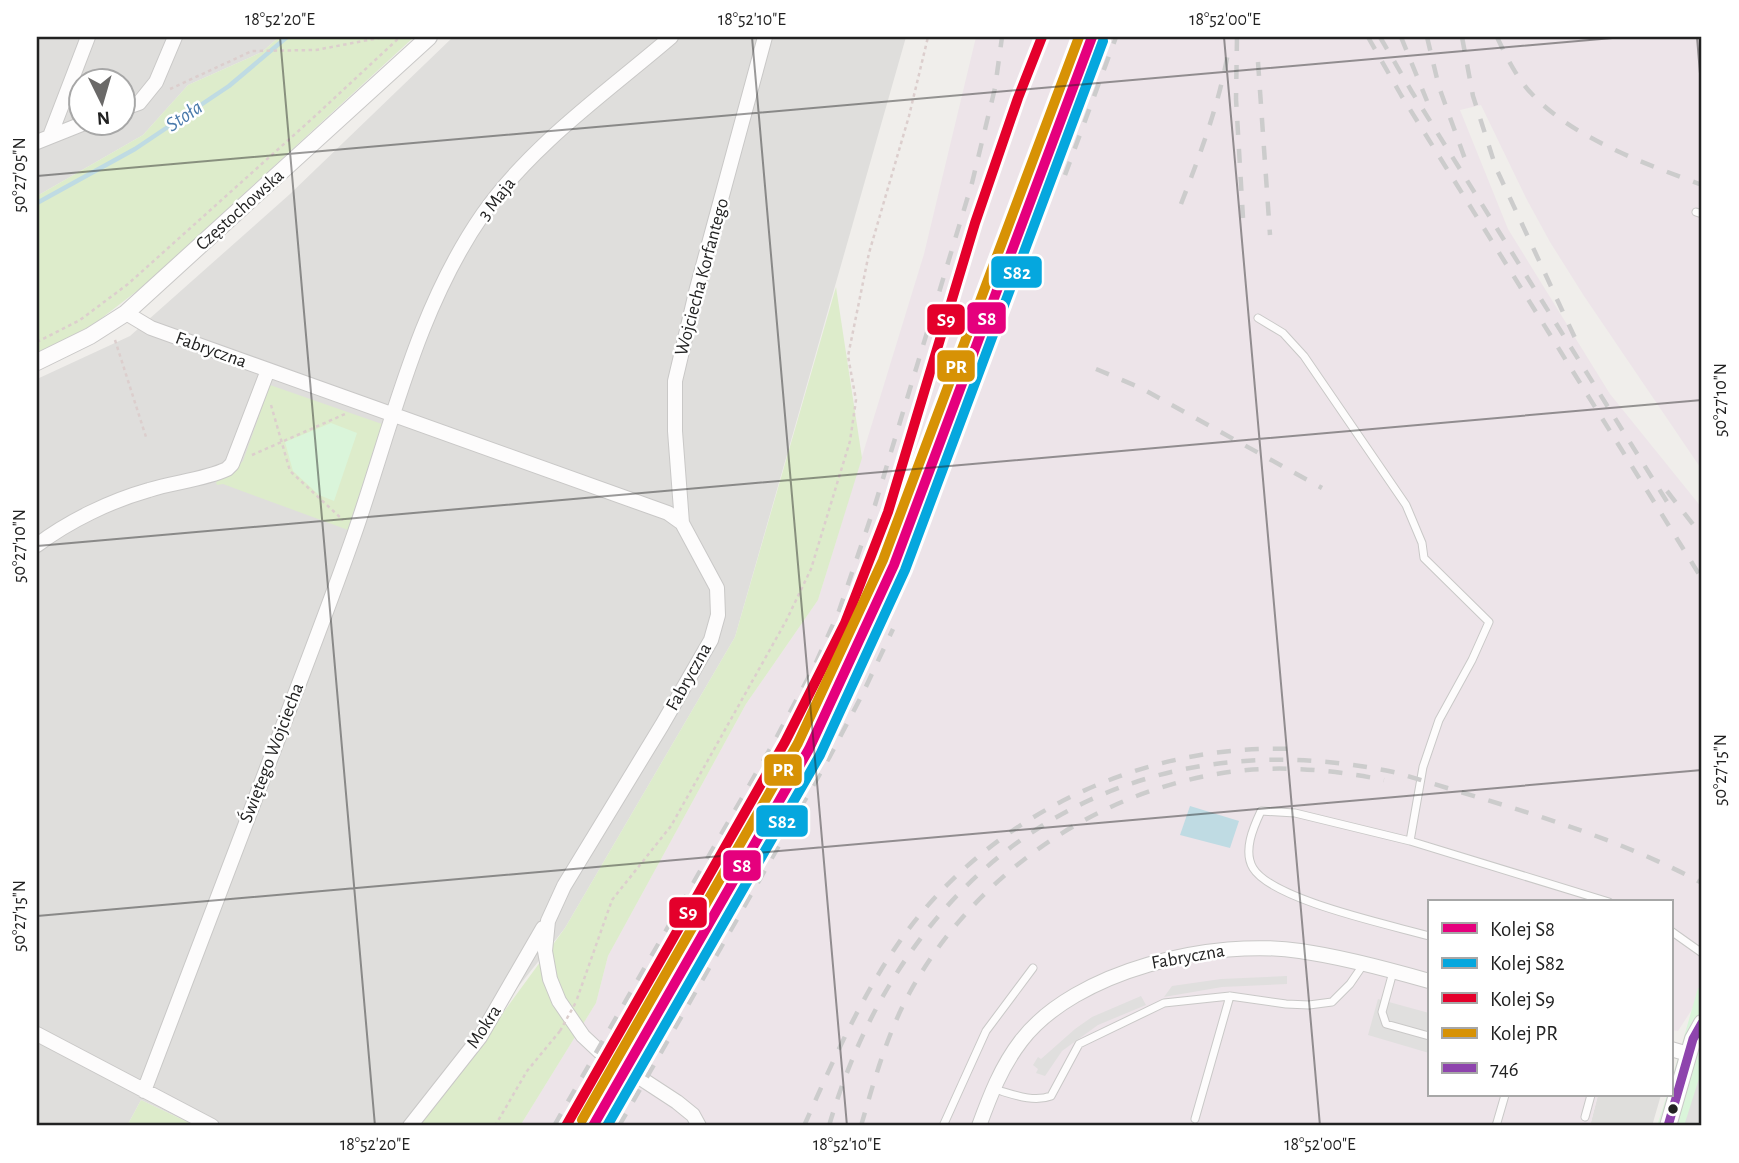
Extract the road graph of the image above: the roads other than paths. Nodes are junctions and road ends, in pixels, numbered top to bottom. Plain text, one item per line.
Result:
1 (88, 37) edge
2 (174, 37) edge
3 (429, 37) edge
4 (671, 37) edge
5 (765, 37) edge
6 (136, 104) edge
7 (66, 130) edge
8 (43, 139) edge
9 (126, 313) junction
10 (1258, 318) dead end
11 (37, 362) edge
12 (268, 370) junction
13 (394, 413) junction
14 (682, 523) junction
15 (37, 545) edge
16 (1410, 841) junction
17 (1602, 900) edge
18 (548, 921) junction
19 (1672, 932) edge
20 (1428, 936) edge
21 (1702, 953) edge
22 (1363, 965) junction
23 (1033, 968) dead end
24 (1393, 972) junction
25 (1428, 981) edge
26 (1230, 996) junction
27 (1702, 1023) edge
28 (37, 1034) edge
29 (1428, 1036) edge
30 (1672, 1049) edge
31 (1688, 1054) junction
32 (994, 1089) junction
33 (144, 1090) junction
34 (1505, 1096) edge
35 (1591, 1096) edge
36 (1586, 1117) dead end
37 (1195, 1119) dead end
38 (212, 1126) edge
39 (410, 1126) edge
40 (699, 1126) edge
41 (943, 1126) edge
42 (979, 1126) edge
43 (1496, 1126) edge
44 (1668, 1126) edge

1 - 8 street
2 - 6 street
3 - 9 street, Częstochowska
4 - 13 street, 3 Maja
5 - 14 street, Wojciecha Korfantego
7 - 8 street
9 - 11 street, Częstochowska
9 - 12 street, Fabryczna
10 - 16 lane
12 - 13 street, Fabryczna
12 - 15 street
13 - 14 street, Fabryczna
13 - 33 street, Świętego Wojciecha
14 - 18 street, Fabryczna
16 - 17 lane
16 - 20 lane
18 - 39 street, Mokra
18 - 40 street, Fabryczna
19 - 21 lane
22 - 24 street, Fabryczna
22 - 26 lane
22 - 32 street, Fabryczna
23 - 41 lane
24 - 25 street, Fabryczna
24 - 29 lane
26 - 32 lane
26 - 37 lane
27 - 31 street
28 - 33 street
30 - 31 street
31 - 44 street
32 - 42 street, Fabryczna
33 - 38 street
34 - 43 lane
35 - 36 lane

